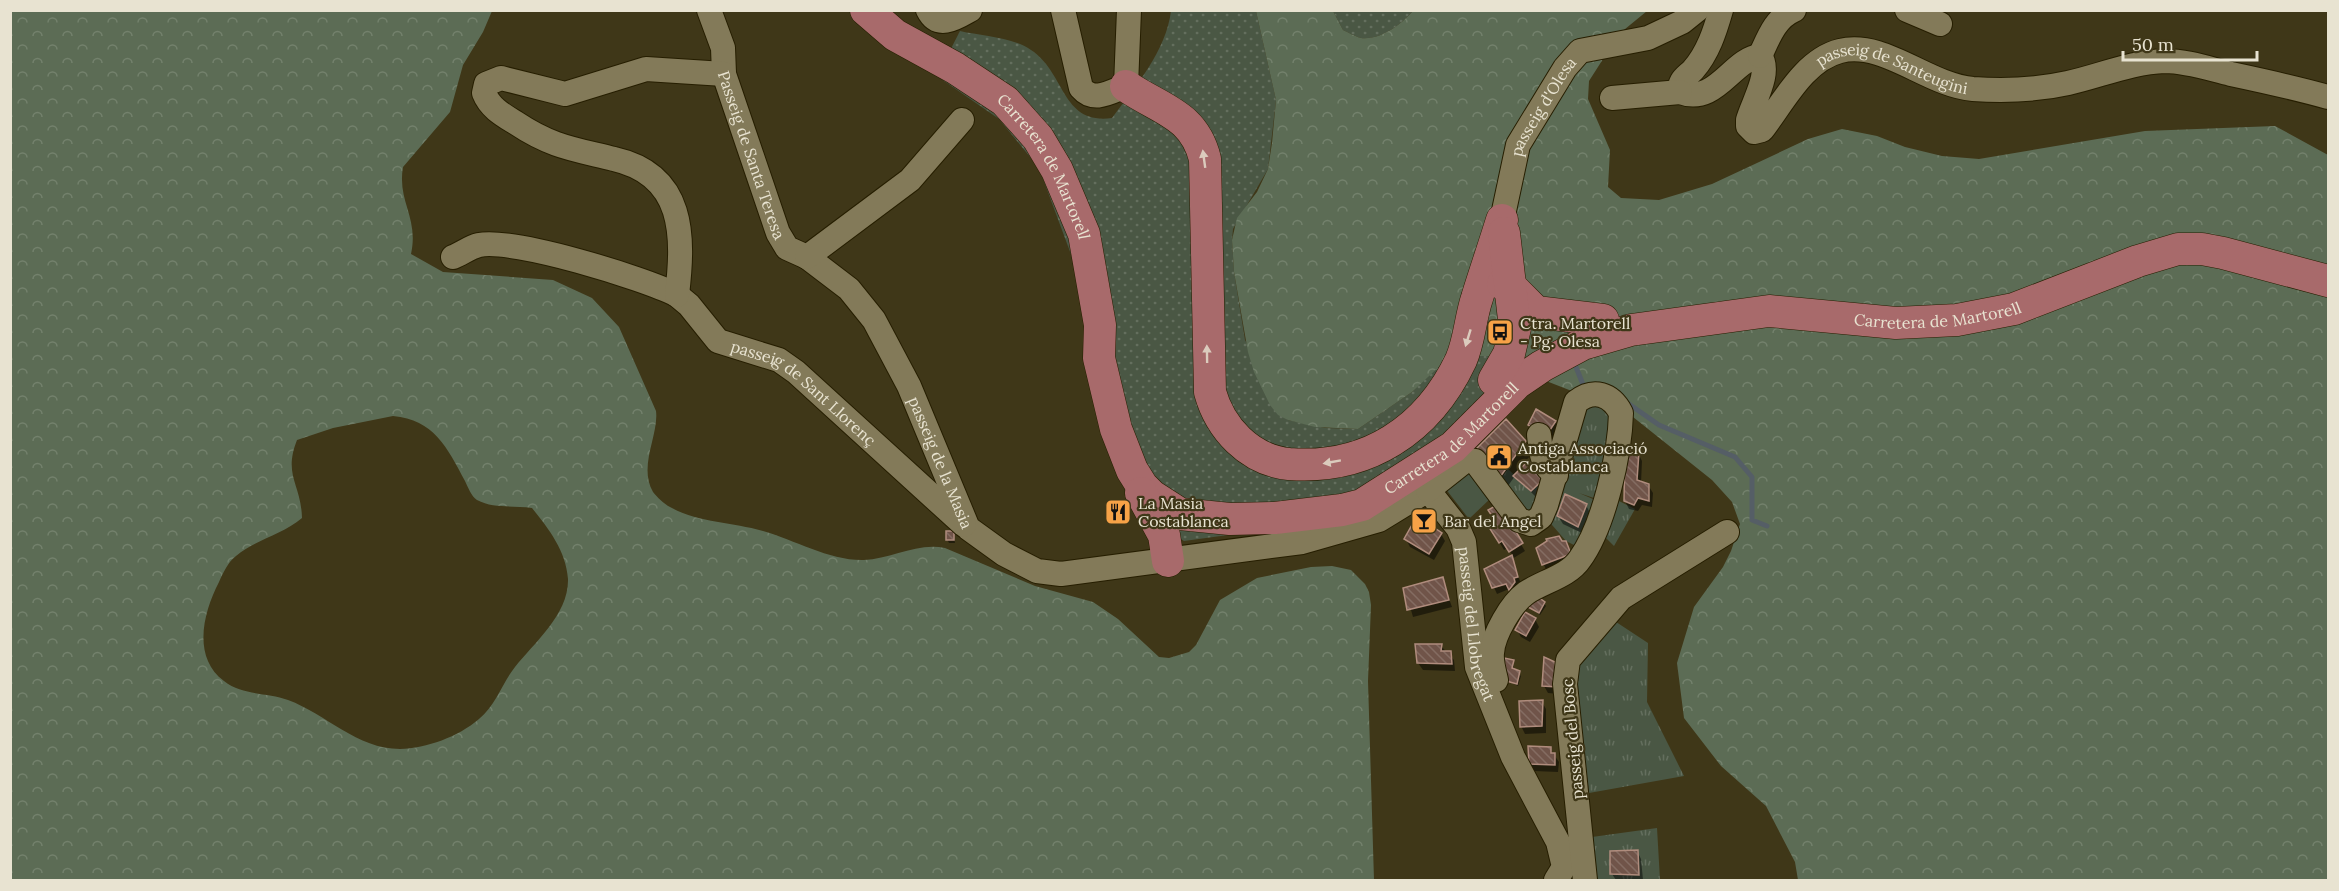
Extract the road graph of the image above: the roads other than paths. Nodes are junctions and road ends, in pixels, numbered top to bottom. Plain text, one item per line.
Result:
1 (709, 10) edge
2 (866, 10) edge
3 (928, 10) edge
4 (970, 10) edge
5 (1063, 10) edge
6 (1129, 10) edge
7 (1697, 10) edge
8 (1721, 10) edge
9 (1794, 10) edge
10 (1907, 10) edge
11 (1940, 24) dead end
12 (1760, 56) junction
13 (724, 74) junction
14 (1126, 86) junction
15 (1680, 92) junction
16 (2328, 97) edge
17 (1612, 98) dead end
18 (962, 120) dead end
19 (1502, 220) joint
20 (453, 257) dead end
21 (807, 257) junction
22 (2328, 280) edge
23 (1497, 284) junction
24 (676, 295) junction
25 (1769, 311) junction
26 (1526, 320) junction
27 (1603, 320) junction
28 (1583, 344) junction
29 (1541, 345) junction
30 (1505, 381) junction
31 (1539, 435) dead end
32 (1144, 472) junction
33 (1556, 475) junction
34 (1428, 476) junction
35 (1389, 489) junction
36 (1243, 501) junction
37 (968, 528) junction
38 (1727, 532) dead end
39 (1175, 542) junction
40 (1505, 738) junction
41 (1572, 875) edge

1 - 13 street, Passeig de Santa Teresa
2 - 32 main road, Carretera de Martorell
3 - 4 street
5 - 14 street
6 - 14 street
7 - 19 street, passeig d'Olesa
8 - 15 street
9 - 12 street
10 - 11 street
12 - 15 street
12 - 16 street, passeig de Santeugini
13 - 21 street, Passeig de Santa Teresa
13 - 24 street
23 -> 14 main road
15 - 17 street
18 - 21 street
19 - 23 main road
20 - 24 street, passeig de Sant Llorenç
21 - 37 street, passeig de la Masia
22 - 25 main road, Carretera de Martorell
23 - 26 main road
24 - 37 street, passeig de Sant Llorenç
25 - 27 main road
25 - 28 main road, Carretera de Martorell
26 - 27 main road
26 - 29 main road
26 - 30 main road
27 - 29 main road
28 - 29 main road
28 - 30 main road, Carretera de Martorell
29 - 30 main road
30 - 34 main road, Carretera de Martorell
31 - 33 street
32 - 36 main road
32 - 39 main road, Carretera de Martorell
33 - 34 street
33 - 40 street
34 - 35 main road, Carretera de Martorell
34 - 39 street
34 - 40 street, passeig del Llobregat
35 - 36 main road
35 - 39 main road, Carretera de Martorell
36 - 39 main road
37 - 39 street, passeig de la Masia
38 - 41 street, passeig del Bosc
40 - 41 street, passeig del Llobregat

